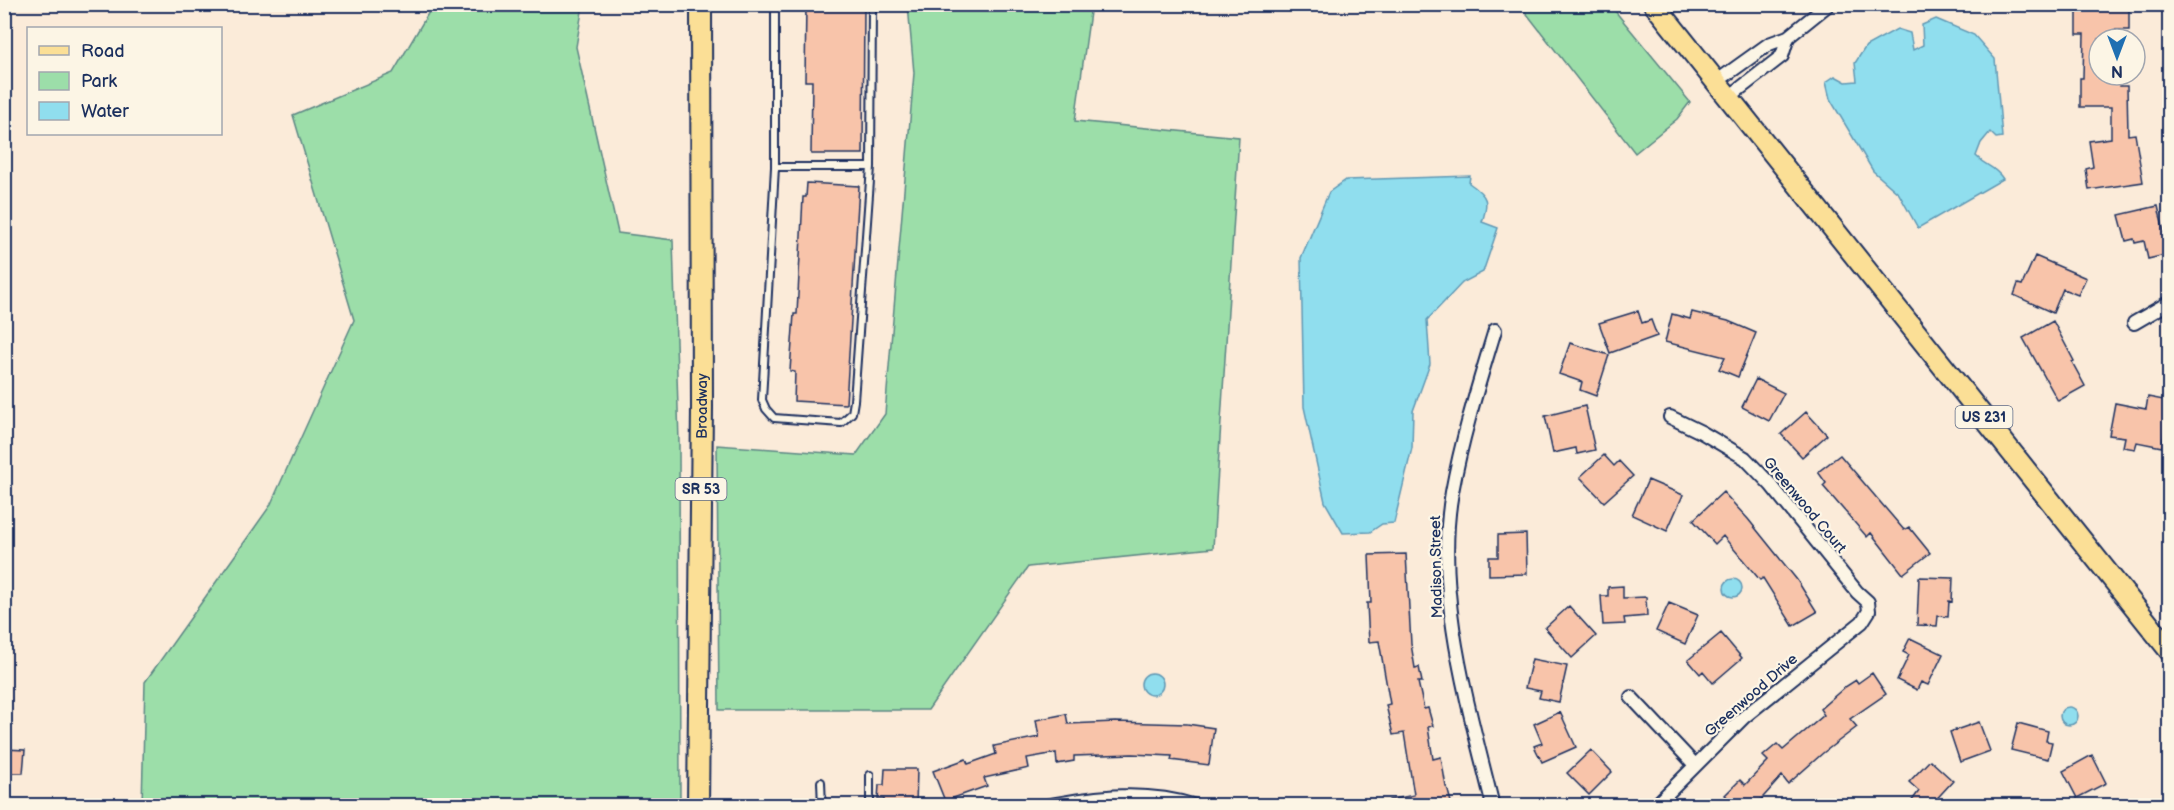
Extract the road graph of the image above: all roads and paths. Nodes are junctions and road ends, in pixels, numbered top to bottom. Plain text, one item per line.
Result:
1 (701, 4) edge
2 (776, 4) edge
3 (872, 4) edge
4 (1654, 4) edge
5 (1829, 4) edge
6 (1788, 37) junction
7 (1716, 82) junction
8 (1729, 98) junction
9 (775, 167) junction
10 (871, 167) junction
11 (2169, 302) edge
12 (2134, 323) dead end
13 (1495, 330) dead end
14 (1670, 417) dead end
15 (1869, 611) joint
16 (2169, 651) edge
17 (1631, 697) dead end
18 (1695, 765) junction
19 (870, 775) dead end
20 (822, 782) dead end
21 (698, 806) edge
22 (822, 806) edge
23 (870, 806) edge
24 (1046, 806) edge
25 (1196, 806) edge
26 (1493, 806) edge
27 (1655, 806) edge

1 - 21 main road, Broadway / SR 53
2 - 9 lane
3 - 10 lane
4 - 7 main road, US 231
5 - 6 street
6 - 7 street
6 - 8 street
7 - 8 main road, US 231
8 - 16 main road, US 231
9 - 10 lane
9 - 10 lane
11 - 12 street
13 - 26 street, Madison Street
14 - 15 street, Greenwood Court
15 - 18 street, Greenwood Drive
17 - 18 street
18 - 27 street, Greenwood Drive
19 - 23 lane
20 - 22 lane
24 - 25 street

